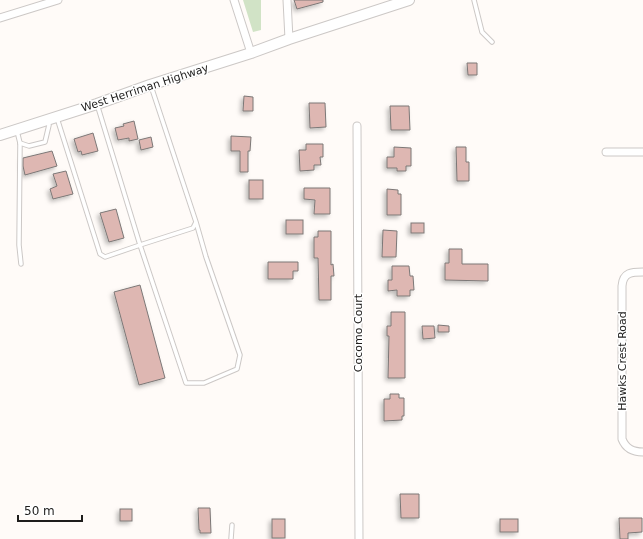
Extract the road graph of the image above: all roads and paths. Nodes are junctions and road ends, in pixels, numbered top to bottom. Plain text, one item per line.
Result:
1 (58, 0) edge
2 (234, 0) edge
3 (287, 0) edge
4 (409, 0) edge
5 (474, 0) edge
6 (0, 18) edge
7 (289, 39) junction
8 (492, 42) dead end
9 (251, 53) junction
10 (150, 85) junction
11 (97, 104) junction
12 (52, 118) junction
13 (358, 126) dead end
14 (17, 130) junction
15 (0, 136) edge
16 (20, 143) junction
17 (606, 152) dead end
18 (643, 152) edge
19 (196, 222) junction
20 (140, 245) junction
21 (21, 264) dead end
22 (643, 272) edge
23 (643, 452) edge
24 (232, 525) dead end
25 (231, 539) edge
26 (359, 539) edge

1 - 6 street
2 - 9 street
3 - 7 street
4 - 7 main road, West Herriman Highway
5 - 8 lane
7 - 9 main road, West Herriman Highway
9 - 10 main road, West Herriman Highway
10 - 11 main road, West Herriman Highway
10 - 19 lane
11 - 12 main road, West Herriman Highway
11 - 20 lane
12 - 14 main road, West Herriman Highway
12 - 16 lane
12 - 20 lane
13 - 26 street, Cocomo Court
14 - 15 main road, West Herriman Highway
14 - 16 lane
16 - 21 lane
17 - 18 street
19 - 20 lane
19 - 20 lane
22 - 23 street, Hawks Crest Road
24 - 25 lane

